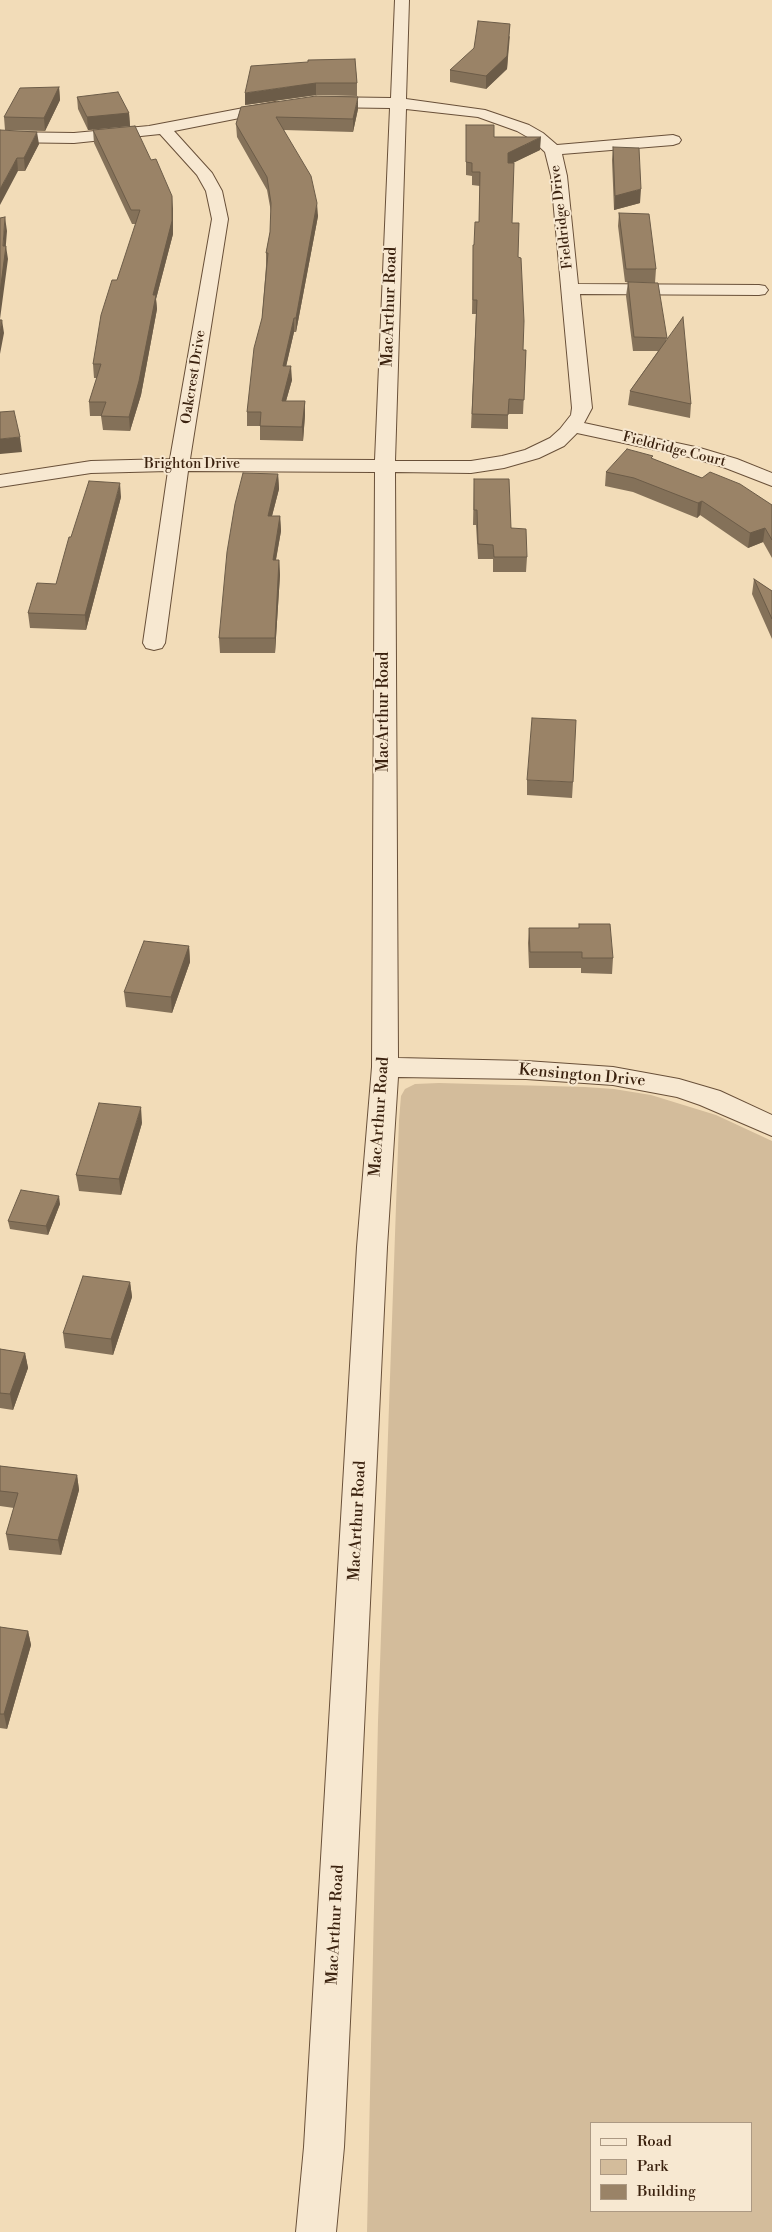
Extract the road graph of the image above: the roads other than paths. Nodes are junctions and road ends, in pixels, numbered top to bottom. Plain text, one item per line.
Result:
1 (402, 0) edge
2 (397, 102) junction
3 (307, 103) edge
4 (288, 106) edge
5 (163, 128) junction
6 (0, 137) edge
7 (673, 140) dead end
8 (554, 150) junction
9 (570, 289) junction
10 (759, 290) dead end
11 (573, 426) junction
12 (179, 465) junction
13 (385, 467) junction
14 (772, 480) edge
15 (0, 481) edge
16 (154, 643) dead end
17 (385, 1067) junction
18 (772, 1126) edge
19 (316, 2232) edge

1 - 2 street, MacArthur Road
2 - 3 street, Fieldridge Drive
2 - 8 street, Fieldridge Drive
2 - 13 street, MacArthur Road
4 - 5 street
5 - 6 street
5 - 12 street, Oakcrest Drive
7 - 8 street
8 - 9 street, Fieldridge Drive
9 - 10 street
9 - 11 street, Fieldridge Drive
11 - 13 street, Fieldridge Drive
11 - 14 street, Fieldridge Court
12 - 13 street, Brighton Drive
12 - 15 street, Brighton Drive
12 - 16 street, Oakcrest Drive
13 - 17 street, MacArthur Road
17 - 18 street, Kensington Drive
17 - 19 street, MacArthur Road

